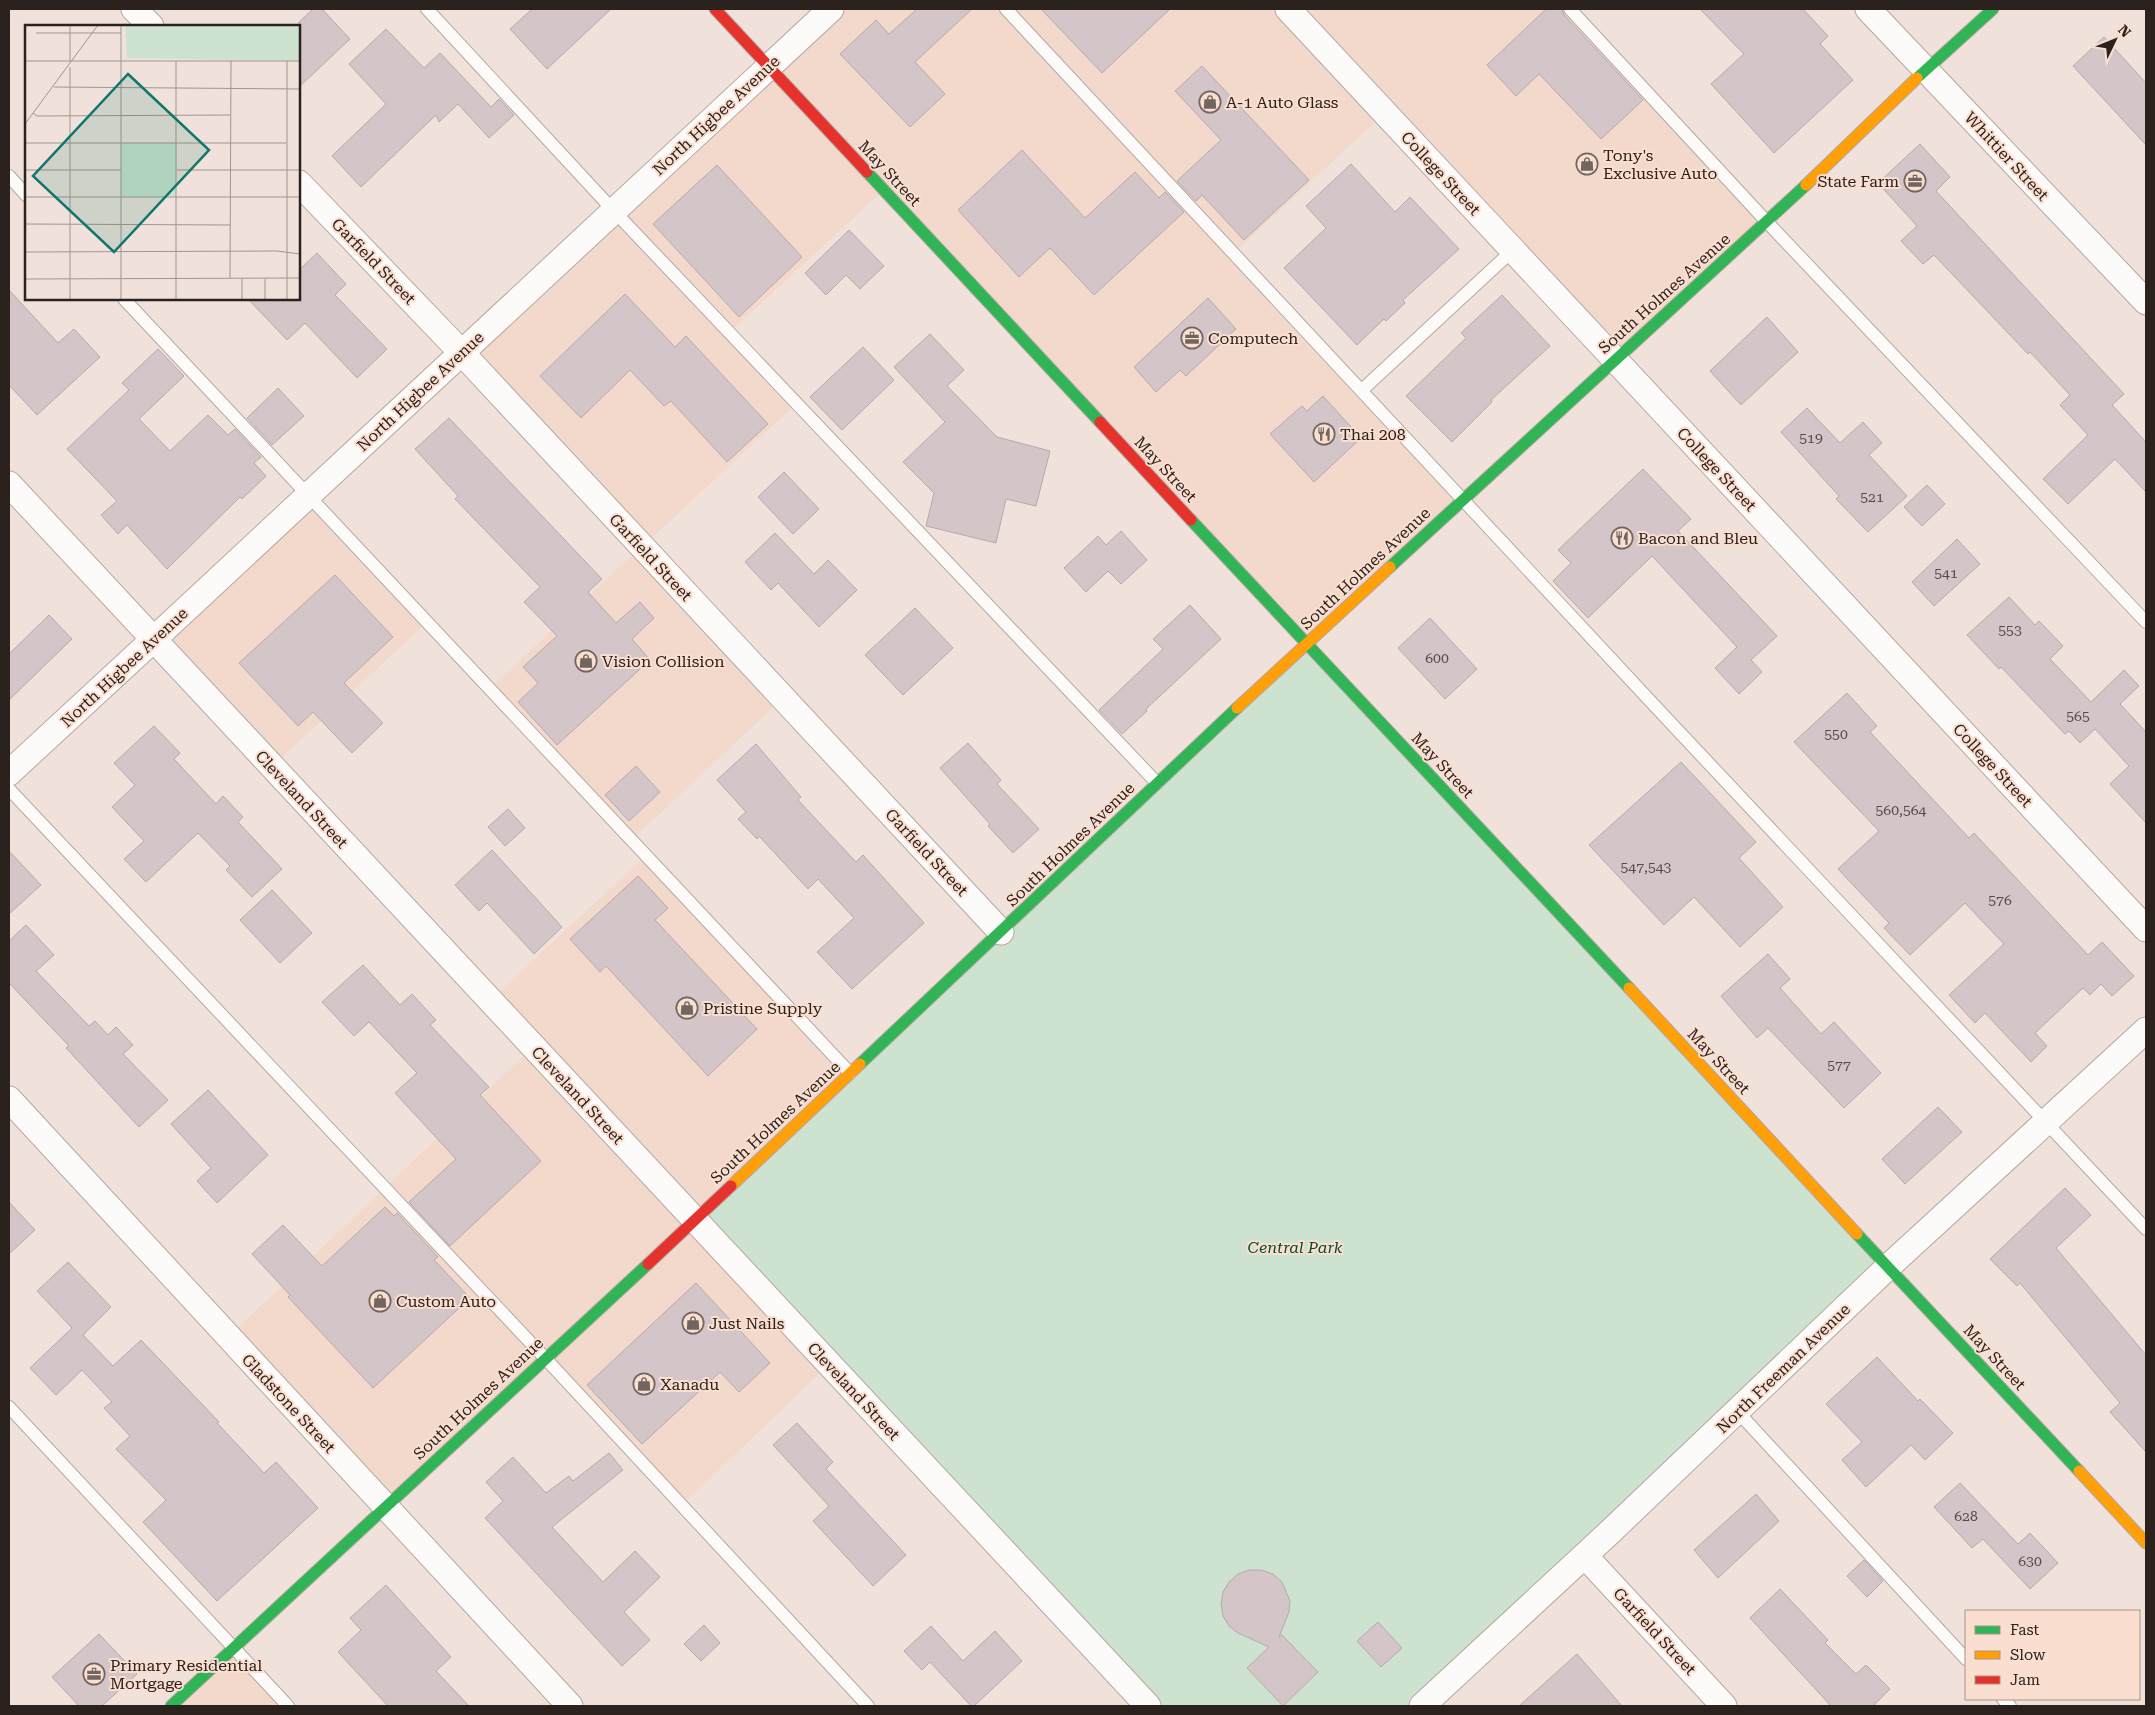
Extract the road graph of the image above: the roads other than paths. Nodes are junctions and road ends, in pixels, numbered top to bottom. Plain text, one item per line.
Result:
1 (134, 9) edge
2 (427, 9) edge
3 (715, 9) edge
4 (831, 9) edge
5 (1006, 9) edge
6 (1288, 9) edge
7 (1570, 9) edge
8 (1868, 9) edge
9 (1993, 9) edge
10 (150, 25) edge
11 (768, 66) junction
12 (1926, 70) junction
13 (9, 176) edge
14 (300, 184) edge
15 (25, 194) edge
16 (613, 210) junction
17 (1767, 222) junction
18 (1512, 250) junction
19 (125, 300) edge
20 (2146, 302) edge
21 (461, 352) junction
22 (1615, 359) junction
23 (1362, 390) junction
24 (9, 484) edge
25 (309, 495) junction
26 (1463, 499) junction
27 (2146, 622) edge
28 (154, 639) junction
29 (1308, 644) junction
30 (9, 772) edge
31 (1158, 783) junction
32 (9, 789) edge
33 (2146, 929) edge
34 (1002, 932) junction
35 (2146, 1030) edge
36 (850, 1073) junction
37 (9, 1099) edge
38 (2047, 1122) junction
39 (695, 1220) junction
40 (2146, 1228) edge
41 (1889, 1266) junction
42 (545, 1358) junction
43 (9, 1407) edge
44 (1737, 1412) junction
45 (385, 1507) junction
46 (2146, 1544) edge
47 (1585, 1556) junction
48 (233, 1648) junction
49 (1965, 1658) edge
50 (1432, 1703) edge
51 (171, 1706) edge
52 (288, 1706) edge
53 (570, 1706) edge
54 (868, 1706) edge
55 (1148, 1706) edge
56 (1724, 1706) edge

1 - 10 street
2 - 16 lane
3 - 11 main road, May Street
4 - 11 street, North Higbee Avenue
5 - 23 lane
6 - 18 street, College Street
7 - 17 lane
8 - 12 street, Whittier Street
9 - 12 main road, South Holmes Avenue
11 - 16 street, North Higbee Avenue
11 - 29 main road, May Street
12 - 17 main road, South Holmes Avenue
12 - 20 street, Whittier Street
13 - 15 lane
14 - 21 street, Garfield Street
16 - 21 street, North Higbee Avenue
16 - 31 lane
17 - 22 main road, South Holmes Avenue
17 - 27 lane
18 - 22 street, College Street
18 - 23 lane
19 - 25 lane
21 - 25 street, North Higbee Avenue
21 - 34 street, Garfield Street
22 - 26 main road, South Holmes Avenue
22 - 33 street, College Street
23 - 26 lane
24 - 28 street, Cleveland Street
25 - 28 street, North Higbee Avenue
25 - 36 lane
26 - 29 main road, South Holmes Avenue
26 - 38 lane
28 - 30 street, North Higbee Avenue
28 - 39 street, Cleveland Street
29 - 31 main road, South Holmes Avenue
29 - 41 main road, May Street
31 - 34 main road, South Holmes Avenue
32 - 42 lane
34 - 36 main road, South Holmes Avenue
35 - 38 street, North Freeman Avenue
36 - 39 main road, South Holmes Avenue
37 - 45 street, Gladstone Street
38 - 40 lane
38 - 41 street, North Freeman Avenue
39 - 42 main road, South Holmes Avenue
39 - 55 street, Cleveland Street
41 - 44 street, North Freeman Avenue
41 - 46 main road, May Street
42 - 45 main road, South Holmes Avenue
42 - 54 lane
43 - 48 lane
44 - 47 street, North Freeman Avenue
44 - 49 lane
45 - 48 main road, South Holmes Avenue
45 - 53 street, Gladstone Street
47 - 50 street, North Freeman Avenue
47 - 56 street, Garfield Street
48 - 51 main road, South Holmes Avenue
48 - 52 lane

